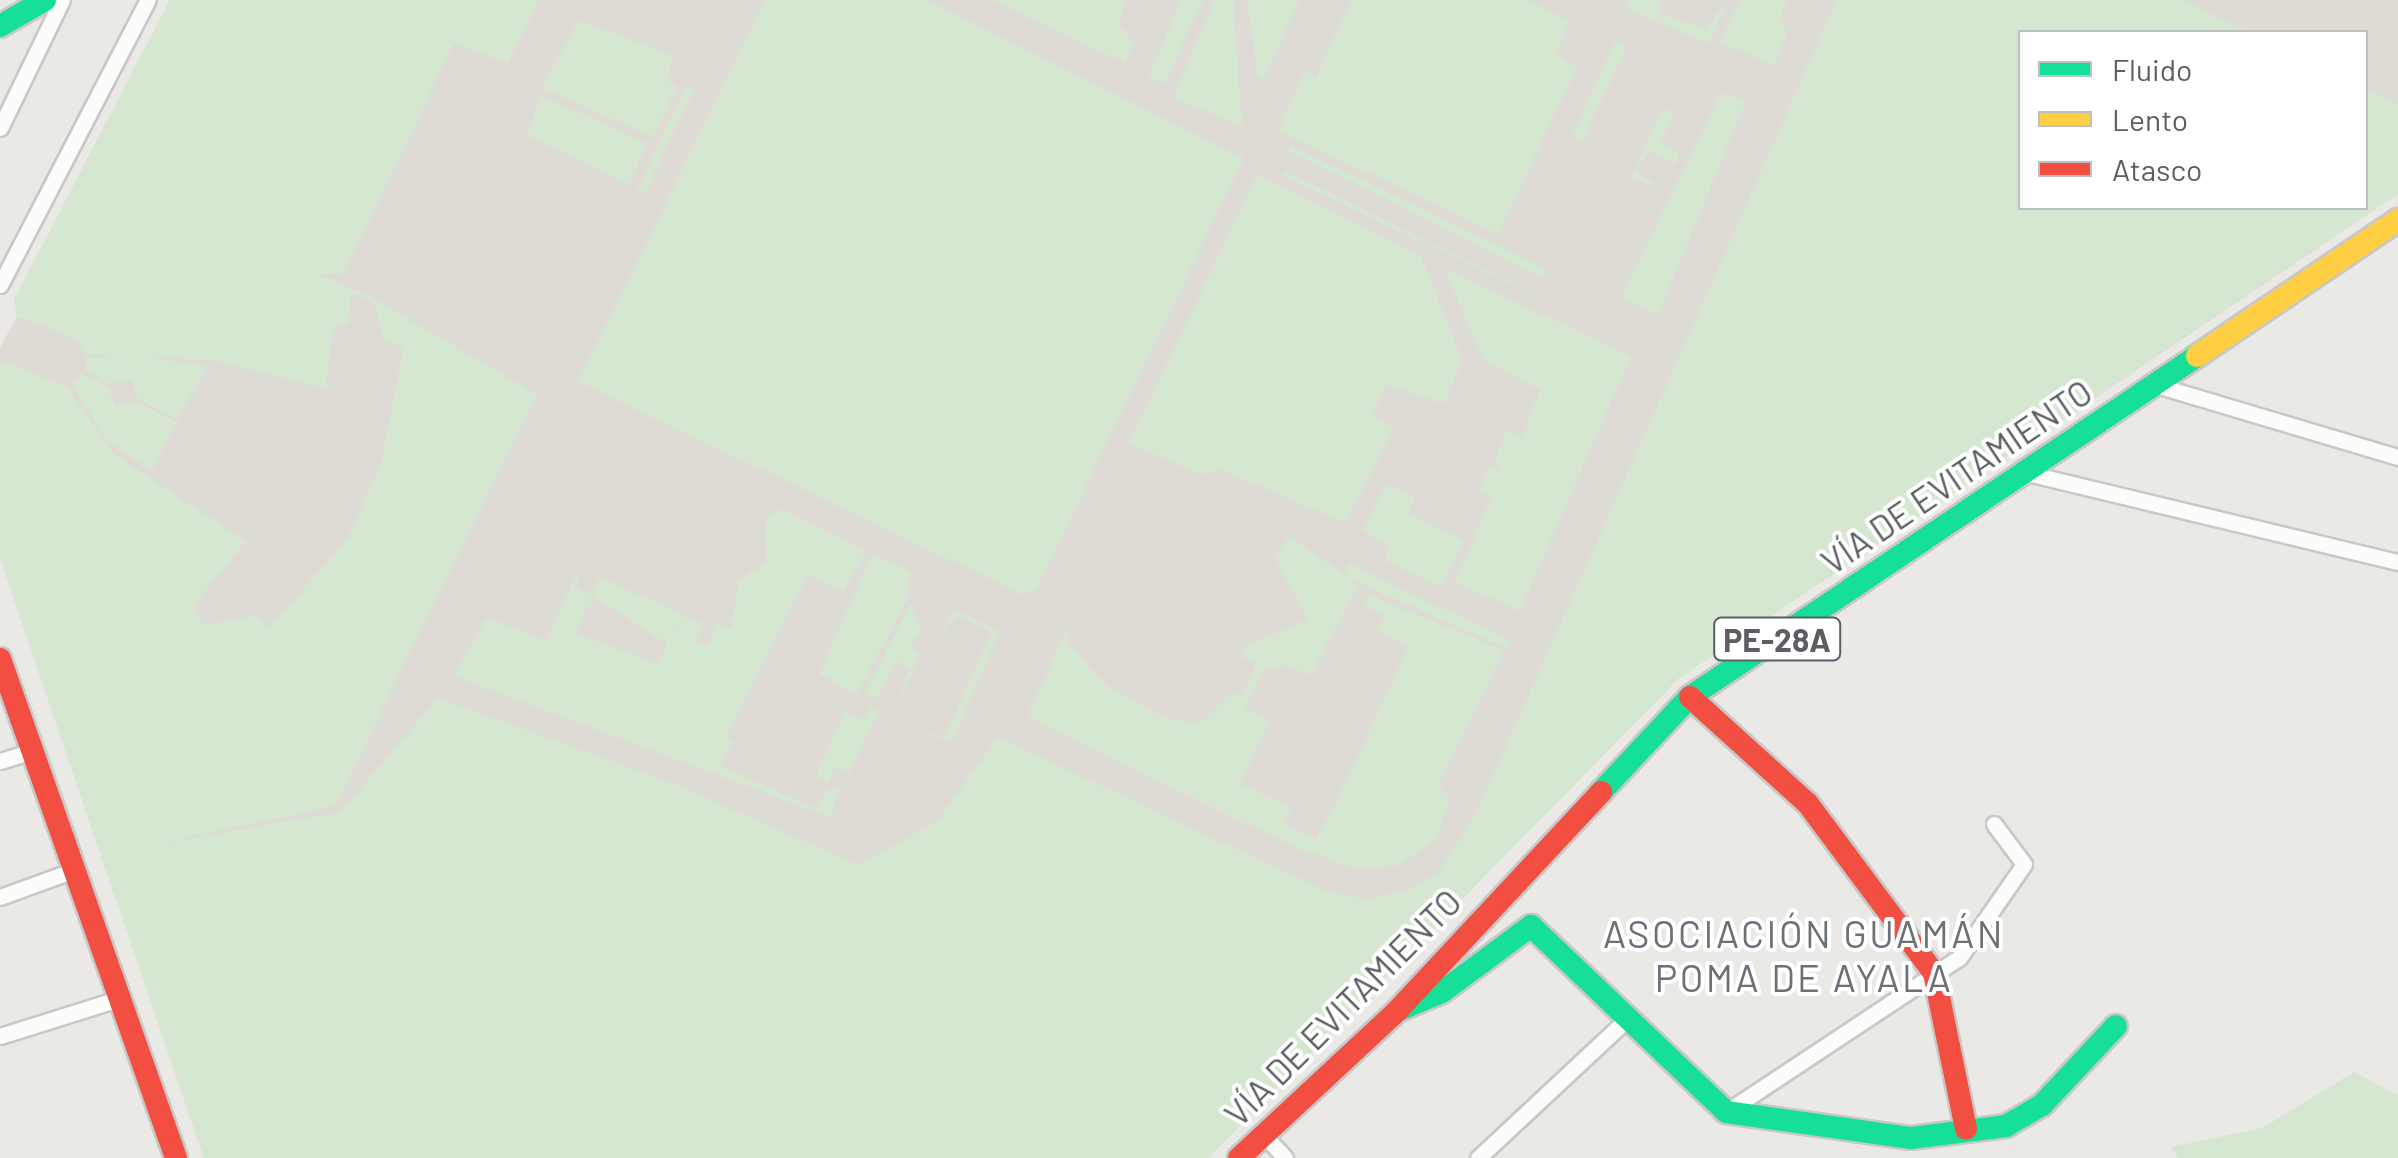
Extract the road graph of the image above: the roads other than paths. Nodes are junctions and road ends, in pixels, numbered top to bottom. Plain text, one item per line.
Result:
1 (44, 0) edge
2 (62, 0) edge
3 (148, 0) edge
4 (0, 26) edge
5 (0, 128) edge
6 (2398, 220) edge
7 (0, 285) edge
8 (2156, 384) junction
9 (2398, 457) edge
10 (2027, 473) junction
11 (2398, 562) edge
12 (0, 659) edge
13 (1690, 696) junction
14 (32, 751) junction
15 (0, 761) edge
16 (1994, 824) dead end
17 (76, 869) junction
18 (0, 897) edge
19 (1934, 973) junction
20 (121, 998) junction
21 (1398, 1010) junction
22 (1625, 1021) junction
23 (2116, 1026) dead end
24 (0, 1036) edge
25 (1726, 1112) junction
26 (1966, 1129) junction
27 (1262, 1133) junction
28 (176, 1158) edge
29 (1239, 1158) edge
30 (1285, 1158) edge
31 (1478, 1158) edge

1 - 4 main road
2 - 5 street
3 - 7 street
6 - 8 main road, VÍA DE EVITAMIENTO / PE-28A
8 - 9 street
8 - 10 main road, VÍA DE EVITAMIENTO / PE-28A
10 - 11 street
10 - 13 main road, VÍA DE EVITAMIENTO / PE-28A
12 - 14 main road
13 - 19 main road
13 - 21 main road, VÍA DE EVITAMIENTO / PE-28A
14 - 15 street
14 - 17 main road
16 - 19 street
17 - 18 street
17 - 20 main road
19 - 25 street
19 - 26 main road
20 - 24 street
20 - 28 main road
21 - 22 main road
21 - 27 main road, VÍA DE EVITAMIENTO / PE-28A
22 - 25 main road
22 - 31 street
23 - 26 main road
25 - 26 main road
27 - 29 main road, VÍA DE EVITAMIENTO / PE-28A
27 - 30 street

